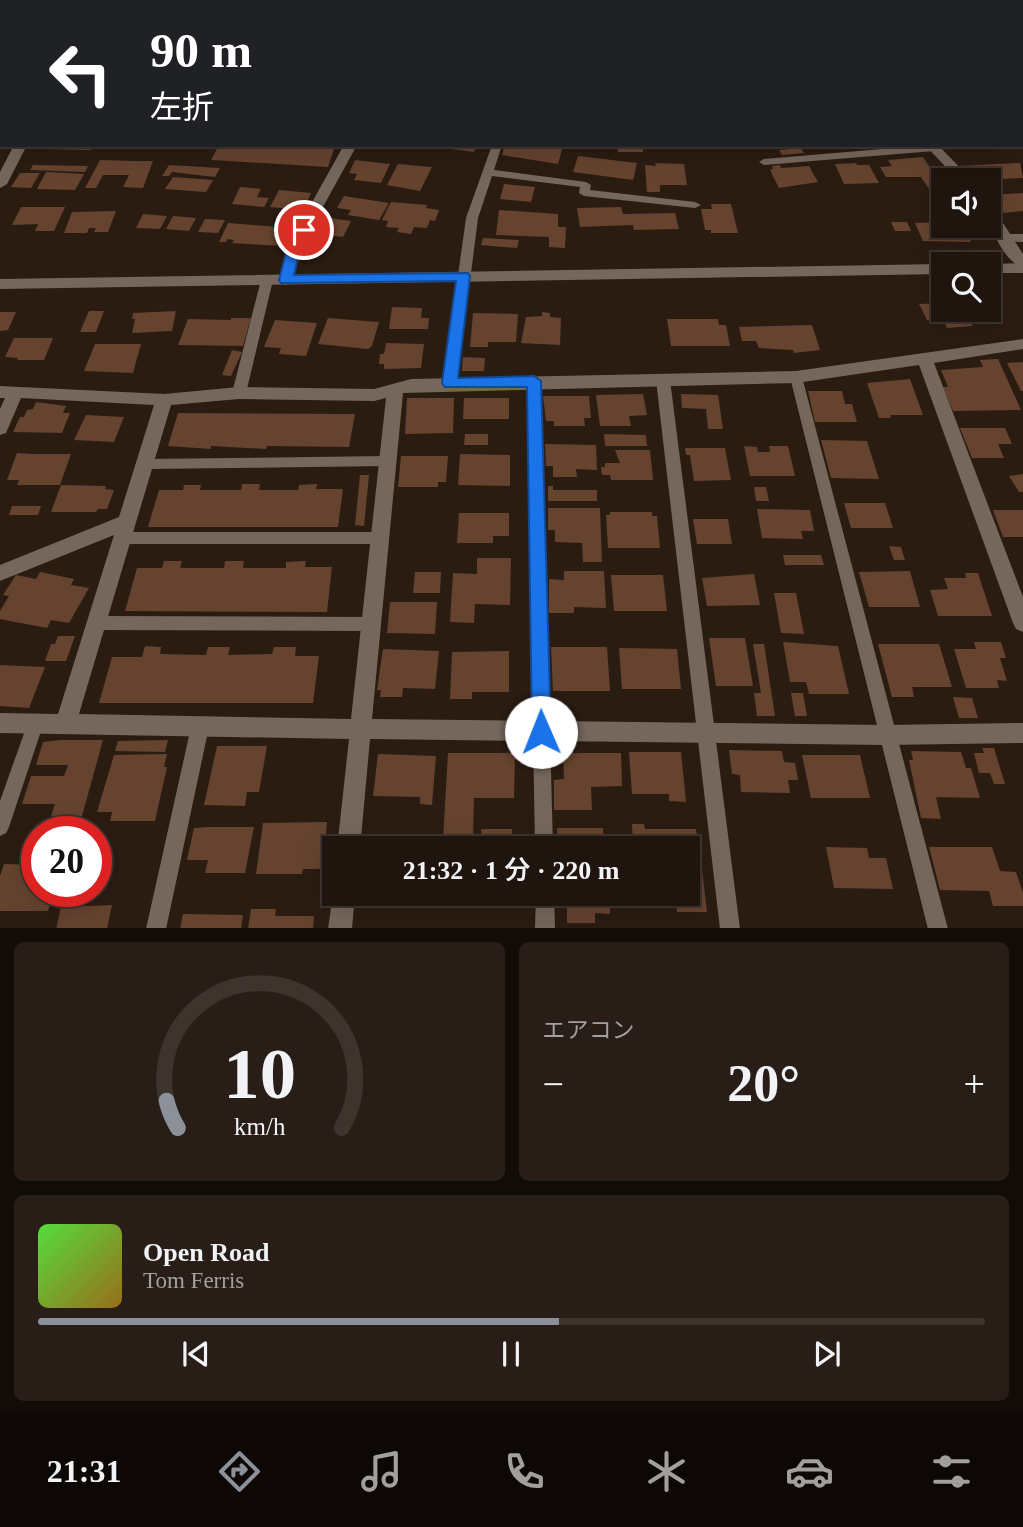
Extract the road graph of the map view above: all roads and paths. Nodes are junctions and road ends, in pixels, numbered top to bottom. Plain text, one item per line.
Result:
1 (20, 147) edge
2 (350, 147) edge
3 (496, 147) edge
4 (933, 147) edge
5 (764, 162) dead end
6 (953, 168) edge
7 (486, 173) junction
8 (0, 184) edge
9 (695, 205) dead end
10 (1001, 230) edge
11 (1023, 237) edge
12 (1006, 238) junction
13 (1023, 266) edge
14 (1001, 267) edge
15 (931, 269) edge
16 (464, 276) junction
17 (267, 280) junction
18 (286, 280) junction
19 (0, 284) edge
20 (1023, 344) edge
21 (925, 360) junction
22 (796, 377) junction
23 (663, 380) junction
24 (534, 381) junction
25 (450, 383) junction
26 (394, 390) junction
27 (8, 393) edge
28 (239, 393) junction
29 (164, 400) junction
30 (0, 429) edge
31 (387, 461) junction
32 (145, 464) junction
33 (125, 530) junction
34 (380, 538) junction
35 (0, 573) edge
36 (97, 623) junction
37 (1023, 623) edge
38 (371, 624) junction
39 (0, 723) edge
40 (35, 725) junction
41 (65, 726) junction
42 (200, 727) junction
43 (360, 730) junction
44 (541, 732) junction
45 (1023, 733) edge
46 (706, 734) junction
47 (886, 735) junction
48 (0, 827) edge
49 (349, 836) edge
50 (544, 836) edge
51 (342, 906) edge
52 (545, 906) edge
53 (156, 928) edge
54 (340, 928) edge
55 (545, 928) edge
56 (730, 928) edge
57 (938, 928) edge

1 - 8 street
2 - 18 street
3 - 7 lane
4 - 5 lane
4 - 6 street
7 - 9 lane
7 - 16 lane
10 - 12 street
11 - 12 lane
12 - 13 street
13 - 14 street
15 - 16 street
16 - 18 street
16 - 25 lane
17 - 18 street
17 - 19 street
17 - 28 lane
20 - 21 street
21 - 22 street
21 - 37 street
22 - 23 street
22 - 47 lane
23 - 24 street
23 - 46 lane
24 - 25 street
24 - 44 lane
25 - 26 street
26 - 28 street
26 - 31 street
27 - 29 street
27 - 30 street
28 - 29 street
29 - 32 street
31 - 32 lane
31 - 34 street
32 - 33 street
33 - 34 lane
33 - 35 street
33 - 36 street
34 - 38 street
36 - 38 lane
36 - 41 street
38 - 43 street
39 - 40 street
40 - 41 street
40 - 48 lane
41 - 42 street
42 - 43 street
42 - 53 lane
43 - 44 street
43 - 49 street
44 - 46 street
44 - 50 lane
45 - 47 street
46 - 47 street
46 - 56 lane
47 - 57 lane
51 - 54 street
52 - 55 lane

